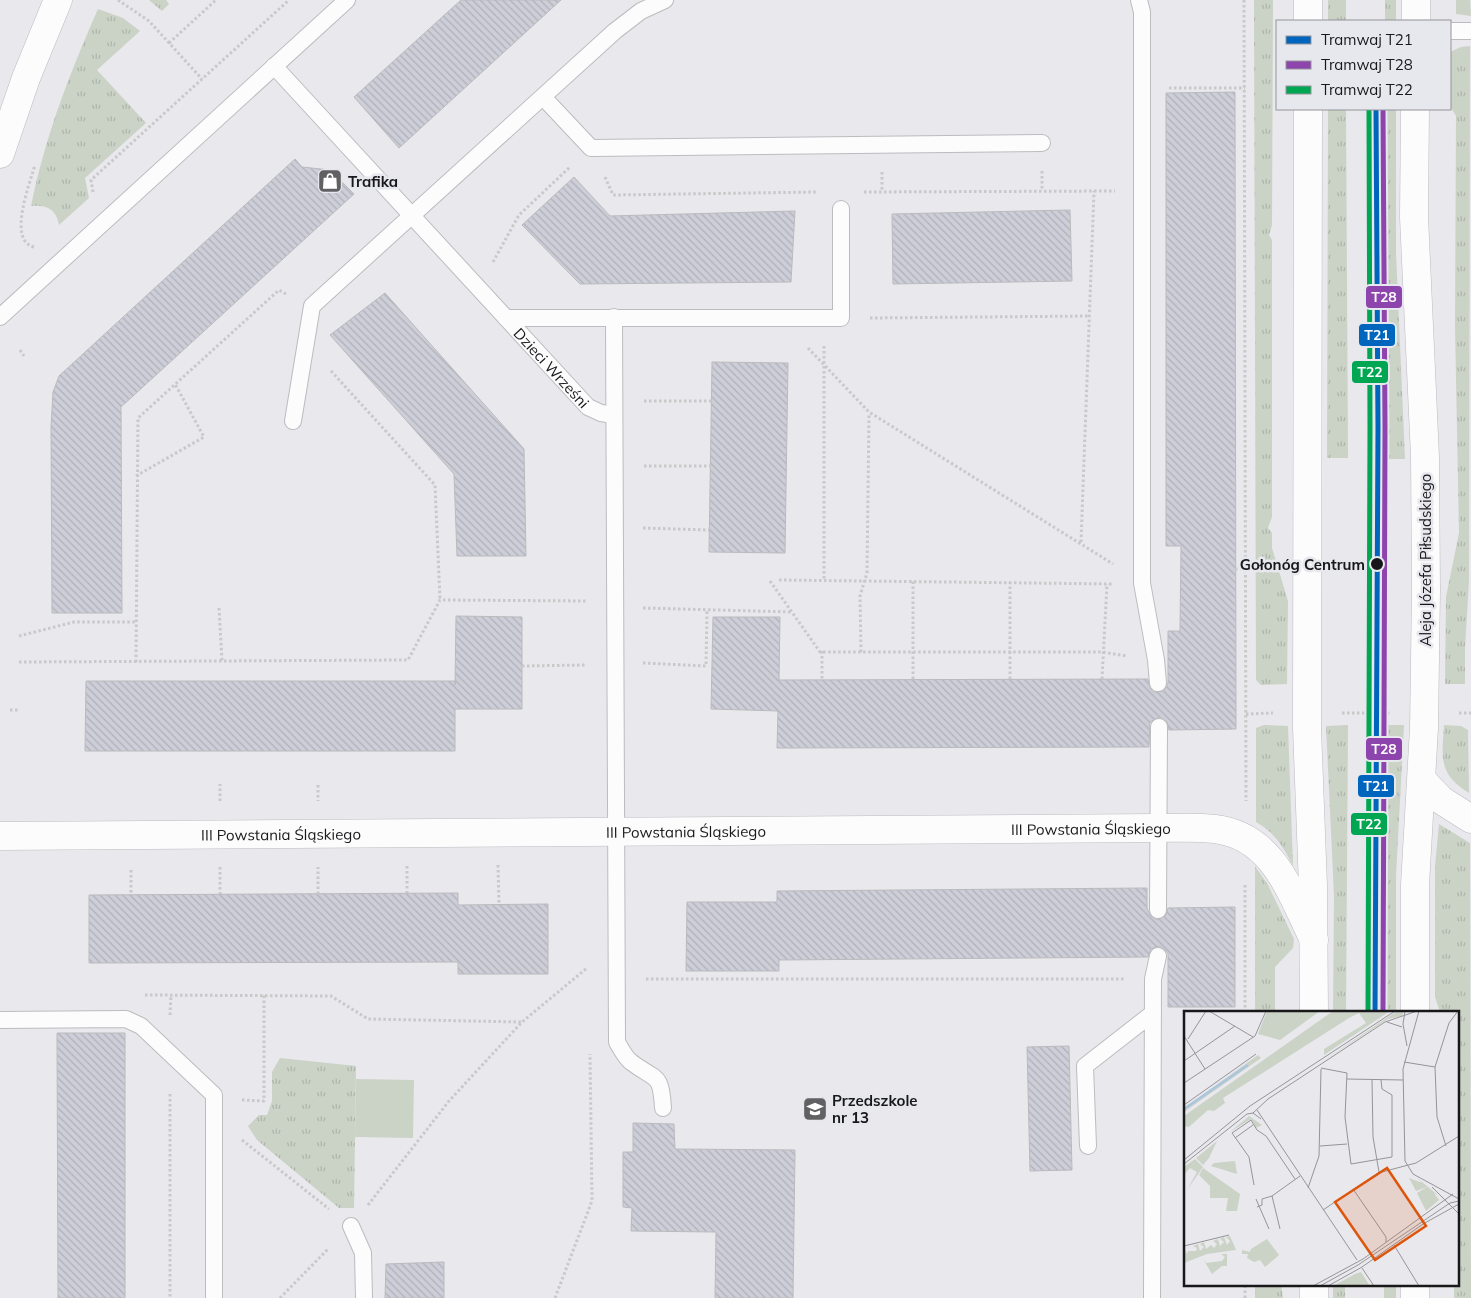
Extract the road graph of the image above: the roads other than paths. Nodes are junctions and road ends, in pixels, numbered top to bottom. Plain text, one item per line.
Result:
1 (58, 0) edge
2 (347, 0) edge
3 (665, 0) edge
4 (1139, 0) edge
5 (1308, 0) edge
6 (1416, 0) edge
7 (1308, 20) edge
8 (1416, 20) edge
9 (1451, 31) edge
10 (1471, 31) edge
11 (274, 66) junction
12 (543, 96) junction
13 (1308, 110) edge
14 (1415, 110) edge
15 (1042, 143) dead end
16 (0, 154) edge
17 (841, 208) dead end
18 (411, 214) junction
19 (0, 317) edge
20 (614, 317) junction
21 (506, 318) junction
22 (614, 415) junction
23 (293, 421) dead end
24 (1158, 683) dead end
25 (1159, 727) dead end
26 (1422, 780) junction
27 (1471, 819) edge
28 (1158, 828) junction
29 (615, 833) junction
30 (0, 836) edge
31 (1158, 910) dead end
32 (1314, 940) junction
33 (1158, 956) dead end
34 (1314, 1011) edge
35 (1415, 1011) edge
36 (1153, 1013) junction
37 (0, 1020) edge
38 (663, 1108) dead end
39 (1088, 1146) dead end
40 (351, 1226) road end
41 (214, 1298) edge
42 (364, 1298) edge
43 (1152, 1298) edge

1 - 16 street
2 - 11 lane
3 - 12 lane
4 - 24 lane
5 - 7 street
6 - 8 street
9 - 10 lane
11 - 18 lane, Dzieci Wrześni
11 - 19 lane
12 - 15 lane
12 - 18 lane
13 - 32 street
14 - 26 street, Aleja Józefa Piłsudskiego
17 - 20 lane
18 - 21 lane, Dzieci Wrześni
18 - 23 lane
20 - 21 lane
20 - 22 lane
21 - 22 lane, Dzieci Wrześni
22 - 29 lane
25 - 28 lane
26 - 27 street
26 - 35 street, Aleja Józefa Piłsudskiego
28 - 29 street, III Powstania Śląskiego
28 - 31 lane
28 - 32 street, III Powstania Śląskiego
29 - 30 street, III Powstania Śląskiego
29 - 38 lane
32 - 34 street
33 - 36 lane
36 - 39 lane
36 - 43 lane
37 - 41 lane
40 - 42 lane

